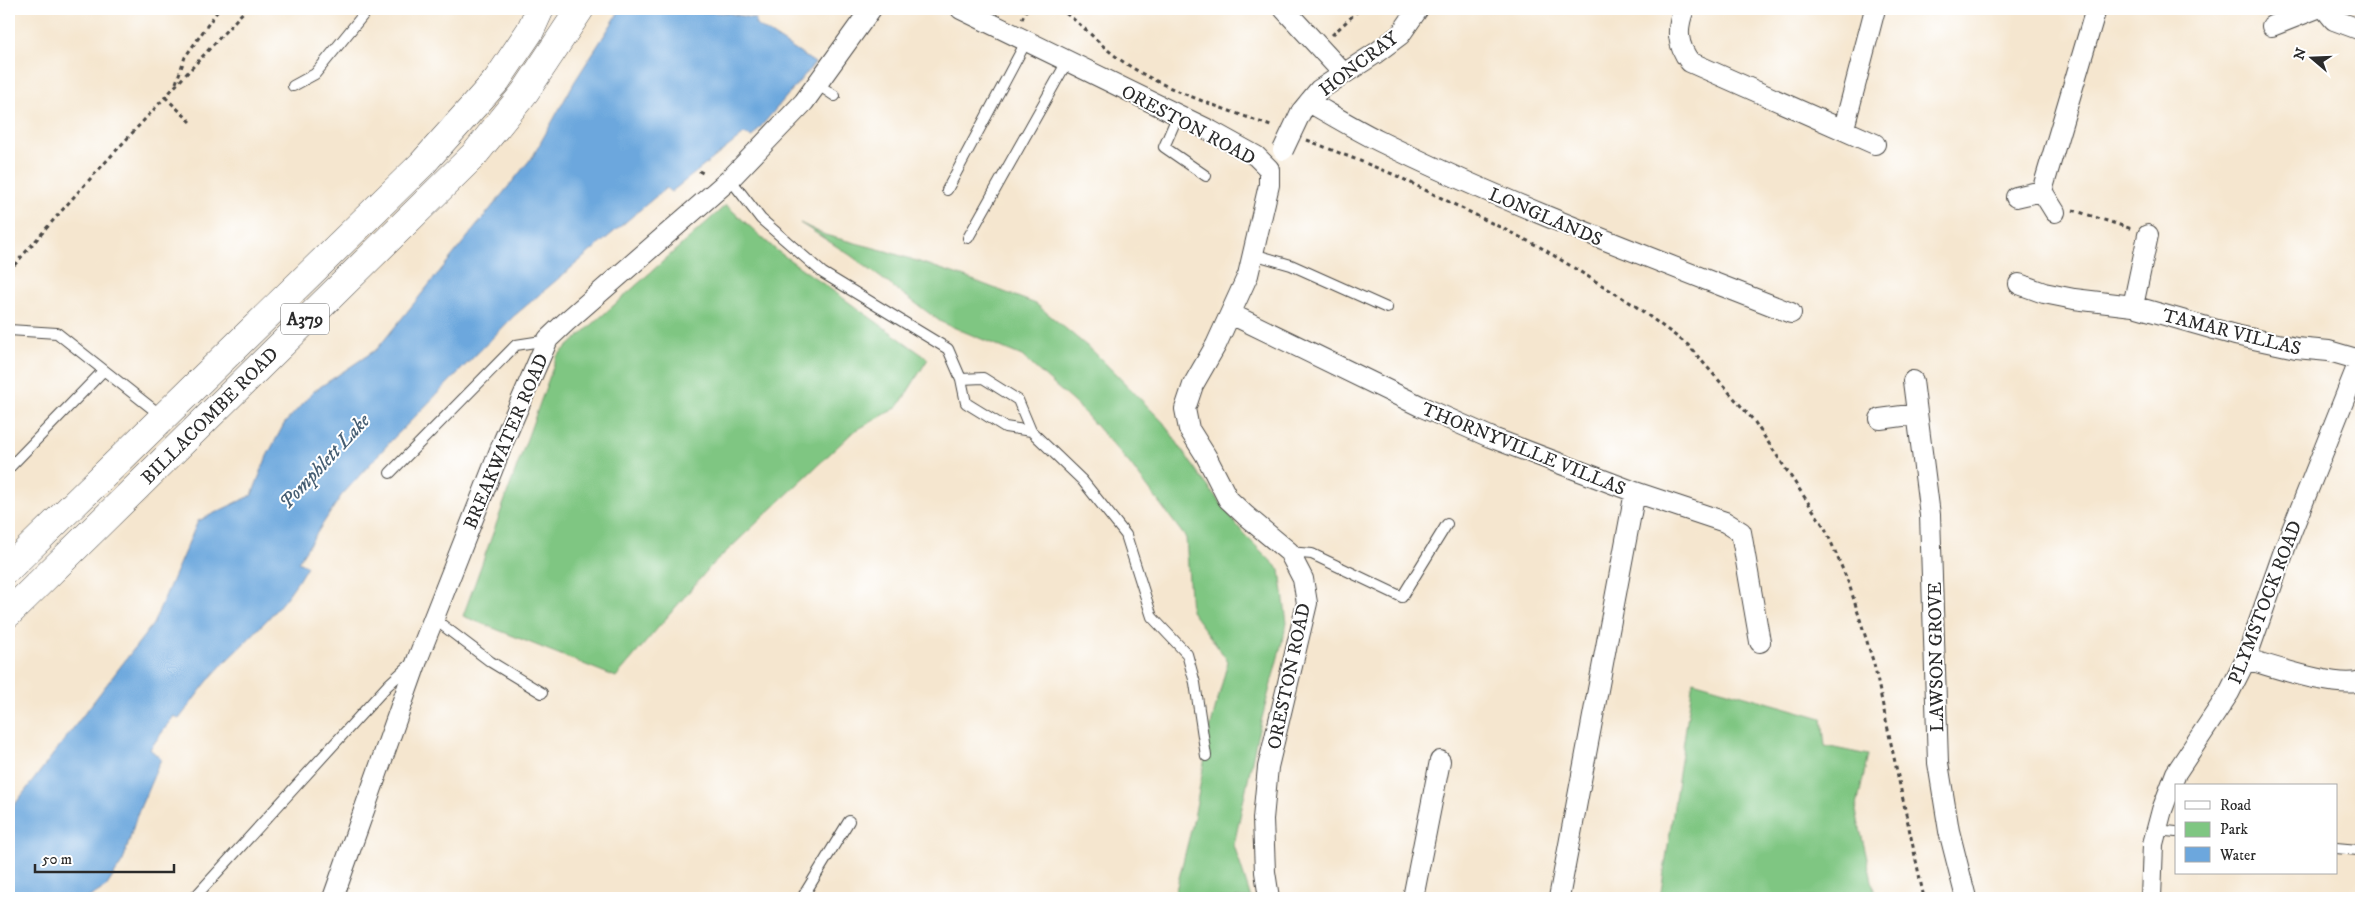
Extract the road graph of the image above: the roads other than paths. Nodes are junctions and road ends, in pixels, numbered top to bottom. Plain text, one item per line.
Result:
1 (368, 9) edge
2 (540, 9) edge
3 (580, 9) edge
4 (856, 9) edge
5 (871, 9) edge
6 (961, 9) edge
7 (1284, 9) edge
8 (1418, 9) edge
9 (1875, 9) edge
10 (2096, 9) edge
11 (2315, 9) edge
12 (2325, 9) edge
13 (1682, 10) edge
14 (2272, 26) dead end
15 (854, 30) junction
16 (2361, 30) edge
17 (1027, 40) junction
18 (1068, 60) junction
19 (1344, 74) junction
20 (817, 84) junction
21 (294, 86) dead end
22 (836, 96) dead end
23 (1305, 107) junction
24 (1178, 115) junction
25 (1844, 128) junction
26 (1875, 144) dead end
27 (427, 158) junction
28 (1269, 169) junction
29 (1206, 176) dead end
30 (730, 179) junction
31 (449, 180) junction
32 (948, 190) dead end
33 (2016, 197) dead end
34 (2148, 235) road end
35 (968, 238) dead end
36 (1253, 254) junction
37 (2019, 284) dead end
38 (2133, 306) junction
39 (1387, 308) dead end
40 (1791, 313) dead end
41 (1231, 314) junction
42 (9, 330) edge
43 (548, 340) junction
44 (2361, 359) edge
45 (103, 371) junction
46 (960, 379) junction
47 (1912, 381) dead end
48 (1917, 414) junction
49 (163, 417) junction
50 (1880, 419) dead end
51 (203, 422) junction
52 (1031, 431) junction
53 (9, 468) edge
54 (390, 473) dead end
55 (1635, 492) junction
56 (1447, 524) dead end
57 (1289, 552) junction
58 (9, 568) edge
59 (9, 613) edge
60 (433, 618) junction
61 (1760, 642) dead end
62 (418, 658) junction
63 (2246, 659) junction
64 (2361, 682) edge
65 (542, 692) dead end
66 (1206, 756) dead end
67 (1440, 761) dead end
68 (849, 821) dead end
69 (2166, 831) edge
70 (2338, 848) edge
71 (2358, 850) dead end
72 (194, 898) edge
73 (333, 898) edge
74 (802, 898) edge
75 (1270, 898) edge
76 (1413, 898) edge
77 (1559, 898) edge
78 (1966, 898) edge
79 (2151, 898) edge

1 - 21 lane
2 - 27 main road, BILLACOMBE ROAD / A379
3 - 31 main road, BILLACOMBE ROAD / A379
4 - 15 street, BREAKWATER ROAD
5 - 15 street, BREAKWATER ROAD
6 - 17 street, ORESTON ROAD
7 - 19 street
8 - 19 street, HONCRAY
9 - 25 street
10 - 33 street
11 - 14 street
12 - 16 street
13 - 25 street
15 - 20 street, BREAKWATER ROAD
17 - 18 street, ORESTON ROAD
17 - 32 lane
18 - 24 street, ORESTON ROAD
18 - 35 lane
19 - 23 street, HONCRAY
20 - 22 lane
20 - 30 street, BREAKWATER ROAD
23 - 28 street, HONCRAY, bridge
23 - 40 street, LONGLANDS
24 - 28 street, ORESTON ROAD
24 - 29 lane
25 - 26 street
27 - 31 main road
27 - 49 main road, BILLACOMBE ROAD / A379
28 - 36 street, ORESTON ROAD
30 - 43 street, BREAKWATER ROAD
30 - 46 lane
31 - 51 main road, BILLACOMBE ROAD / A379
34 - 38 street
36 - 39 lane
36 - 41 street, ORESTON ROAD
37 - 38 street, TAMAR VILLAS
38 - 44 street, TAMAR VILLAS
41 - 55 street, THORNYVILLE VILLAS
41 - 57 street, ORESTON ROAD
42 - 45 lane
43 - 54 lane
43 - 60 street, BREAKWATER ROAD
44 - 63 street, PLYMSTOCK ROAD
45 - 49 lane
45 - 53 lane
46 - 52 lane
46 - 52 lane
47 - 48 street, LAWSON GROVE
48 - 50 street
48 - 78 street, LAWSON GROVE
49 - 51 main road
49 - 58 main road, BILLACOMBE ROAD / A379
51 - 59 main road, BILLACOMBE ROAD / A379
52 - 66 lane
55 - 61 street
55 - 77 street, THORNYVILLE VILLAS
56 - 57 lane
57 - 75 street, ORESTON ROAD
60 - 62 street, BREAKWATER ROAD
60 - 65 lane
62 - 72 lane
62 - 73 street, BREAKWATER ROAD
63 - 64 street
63 - 69 street, PLYMSTOCK ROAD
67 - 76 street
68 - 74 lane
69 - 79 street, PLYMSTOCK ROAD
70 - 71 lane

